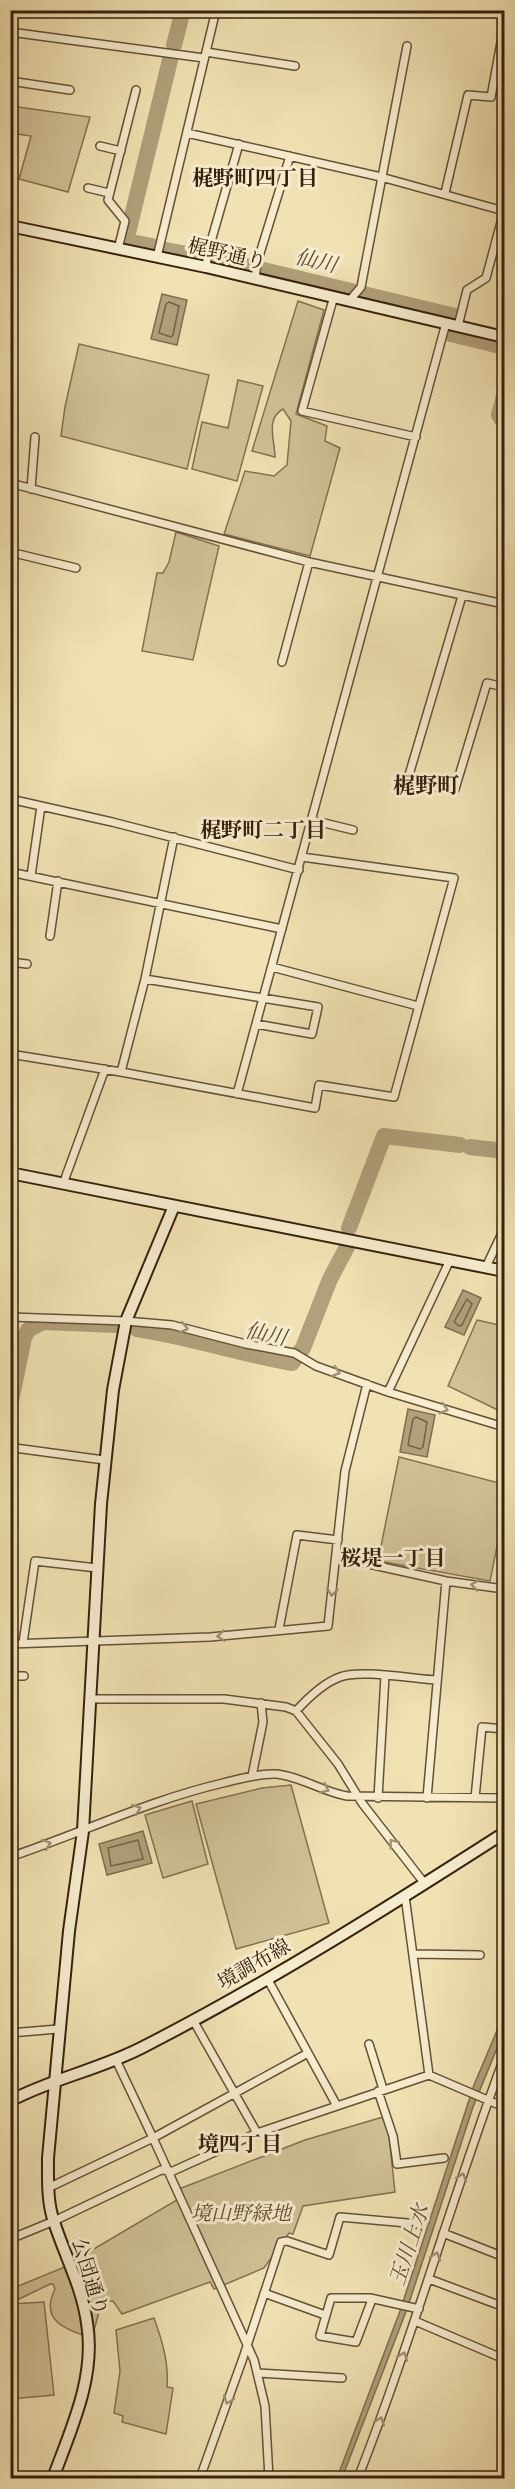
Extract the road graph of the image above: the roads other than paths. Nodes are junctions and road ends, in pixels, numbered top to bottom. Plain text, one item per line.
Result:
1 (216, 10) edge
2 (504, 26) edge
3 (10, 32) edge
4 (407, 46) dead end
5 (205, 55) junction
6 (295, 66) dead end
7 (10, 81) edge
8 (70, 90) dead end
9 (136, 90) dead end
10 (187, 132) junction
11 (239, 144) junction
12 (100, 146) dead end
13 (121, 152) junction
14 (290, 156) junction
15 (381, 177) junction
16 (88, 188) dead end
17 (109, 193) junction
18 (445, 193) junction
19 (504, 211) edge
20 (10, 226) edge
21 (118, 249) junction
22 (157, 257) junction
23 (207, 260) junction
24 (257, 271) junction
25 (334, 296) junction
26 (352, 297) junction
27 (446, 323) junction
28 (458, 326) junction
29 (504, 337) edge
30 (35, 437) dead end
31 (416, 437) junction
32 (10, 483) edge
33 (31, 489) junction
34 (10, 552) edge
35 (309, 562) junction
36 (76, 568) dead end
37 (378, 578) junction
38 (462, 596) junction
39 (504, 604) edge
40 (282, 662) dead end
41 (504, 687) edge
42 (10, 799) edge
43 (41, 806) junction
44 (312, 820) junction
45 (353, 830) dead end
46 (174, 837) junction
47 (302, 857) junction
48 (299, 870) junction
49 (10, 872) edge
50 (31, 876) junction
51 (58, 881) junction
52 (162, 903) junction
53 (282, 929) junction
54 (50, 936) dead end
55 (10, 962) edge
56 (27, 964) dead end
57 (272, 967) junction
58 (145, 979) junction
59 (264, 997) junction
60 (418, 1006) junction
61 (256, 1024) junction
62 (10, 1054) edge
63 (105, 1069) junction
64 (121, 1072) junction
65 (237, 1094) junction
66 (10, 1173) edge
67 (63, 1184) junction
68 (174, 1206) junction
69 (504, 1229) edge
70 (450, 1260) junction
71 (486, 1267) junction
72 (504, 1271) edge
73 (10, 1317) edge
74 (126, 1321) junction
75 (367, 1384) junction
76 (388, 1392) junction
77 (504, 1428) edge
78 (15, 1448) dead end
79 (104, 1460) junction
80 (338, 1540) junction
81 (337, 1557) junction
82 (97, 1568) junction
83 (446, 1581) junction
84 (504, 1589) edge
85 (279, 1629) junction
86 (94, 1640) junction
87 (23, 1643) junction
88 (10, 1644) edge
89 (10, 1676) edge
90 (24, 1676) dead end
91 (385, 1676) junction
92 (437, 1680) junction
93 (92, 1699) junction
94 (261, 1703) junction
95 (296, 1711) junction
96 (504, 1729) edge
97 (252, 1776) junction
98 (378, 1798) junction
99 (427, 1798) junction
100 (476, 1798) junction
101 (504, 1798) edge
102 (360, 1800) junction
103 (83, 1830) junction
104 (504, 1833) edge
105 (10, 1857) edge
106 (425, 1884) junction
107 (405, 1896) junction
108 (413, 1954) junction
109 (480, 1955) dead end
110 (267, 1978) junction
111 (193, 2020) junction
112 (58, 2029) junction
113 (10, 2033) edge
114 (369, 2044) dead end
115 (308, 2054) junction
116 (504, 2058) edge
117 (116, 2060) junction
118 (429, 2075) junction
119 (54, 2082) junction
120 (381, 2090) junction
121 (234, 2093) junction
122 (486, 2098) junction
123 (10, 2101) edge
124 (337, 2106) junction
125 (504, 2108) edge
126 (257, 2133) junction
127 (153, 2138) junction
128 (444, 2158) dead end
129 (168, 2171) junction
130 (48, 2188) junction
131 (54, 2221) junction
132 (418, 2224) dead end
133 (443, 2233) junction
134 (10, 2239) edge
135 (504, 2257) edge
136 (429, 2279) junction
137 (264, 2293) junction
138 (370, 2298) junction
139 (504, 2307) edge
140 (419, 2309) junction
141 (325, 2315) junction
142 (415, 2322) junction
143 (248, 2345) junction
144 (504, 2359) edge
145 (258, 2373) junction
146 (342, 2378) dead end
147 (53, 2478) edge
148 (200, 2478) edge
149 (269, 2478) edge
150 (358, 2478) edge

1 - 5 street
2 - 18 street
3 - 5 street
4 - 15 street
5 - 6 street
5 - 10 street
7 - 8 street
9 - 13 street
10 - 11 street
10 - 22 street
11 - 14 street
11 - 23 street
12 - 13 street
13 - 17 street
14 - 15 street
14 - 24 street
15 - 18 street
15 - 26 street
16 - 17 street
17 - 21 street
18 - 19 street
19 - 28 street
20 - 21 street, 梶野通り
21 - 22 street, 梶野通り
22 - 23 street, 梶野通り
23 - 24 street, 梶野通り
24 - 25 street, 梶野通り
25 - 26 street, 梶野通り
25 - 31 street
26 - 27 street, 梶野通り
27 - 28 street, 梶野通り
27 - 31 street
28 - 29 street, 梶野通り
30 - 33 street
31 - 37 street
32 - 33 street
33 - 35 street
34 - 36 street
35 - 37 street
35 - 40 street
37 - 38 street
37 - 44 street
38 - 39 street
38 - 41 street
42 - 43 street
43 - 46 street
43 - 50 street
44 - 45 street
44 - 47 street
46 - 48 street
46 - 52 street
47 - 48 street
47 - 60 street
48 - 53 street
49 - 50 street
50 - 51 street
51 - 52 street
51 - 54 street
52 - 53 street
52 - 58 street
53 - 57 street
55 - 56 street
57 - 59 street
57 - 60 street
58 - 59 street
58 - 64 street
59 - 61 street
59 - 61 street
60 - 65 street
61 - 65 street
62 - 63 street
63 - 64 street
63 - 67 street
64 - 65 street
66 - 67 street
67 - 68 street
68 - 70 street
68 - 74 street, 公団通り
69 - 71 street
70 - 71 street
70 - 76 street
71 - 72 street
73 - 74 street
74 -> 75 street
74 - 79 street, 公団通り
75 - 76 street
75 - 80 street
76 -> 77 street
78 - 79 street
79 - 82 street, 公団通り
80 - 81 street
80 - 85 street
81 - 83 street
81 -> 85 street
82 - 86 street, 公団通り
82 - 87 street
84 -> 83 street
83 - 92 street
85 -> 86 street
86 - 87 street
86 - 93 street, 公団通り
87 - 88 street
89 - 90 street
91 - 92 street
91 - 95 street
91 - 98 street
92 - 99 street
93 - 94 street
93 - 103 street, 公団通り
94 - 95 street
94 - 97 street
95 - 102 street
96 - 100 street
97 -> 102 street
103 -> 97 street
98 - 99 street
98 - 102 street
99 - 100 street
100 - 101 street
106 -> 102 street
105 -> 103 street
103 - 112 street, 公団通り
104 - 106 street, 境調布線
106 - 107 street, 境調布線
107 - 108 street
107 - 110 street, 境調布線
108 - 109 street
108 - 118 street
110 - 111 street, 境調布線
110 - 115 street
111 - 117 street, 境調布線
111 - 121 street
112 - 113 street
112 - 119 street, 公団通り
114 - 120 street
115 - 121 street
115 - 124 street
116 - 122 street
117 - 119 street, 境調布線
117 - 127 street
118 - 120 street
118 - 122 street
119 - 123 street, 境調布線
119 - 130 street, 公団通り
120 - 124 street
120 - 128 street
121 - 126 street
121 - 127 street
122 - 125 street
133 -> 122 street
124 - 126 street
126 - 129 street
127 - 129 street
127 - 130 street
129 - 131 street
129 - 143 street
130 - 131 street, 公団通り
131 - 134 street
131 - 147 street, 公団通り
132 - 137 street
133 - 135 street
136 -> 133 street
136 - 139 street
136 - 140 street
137 - 141 street
137 - 143 street
138 - 140 street
138 - 141 street
138 - 141 street
140 - 142 street
142 - 144 street
150 -> 142 street
143 - 145 street
143 -> 148 street
145 - 146 street
145 - 149 street

